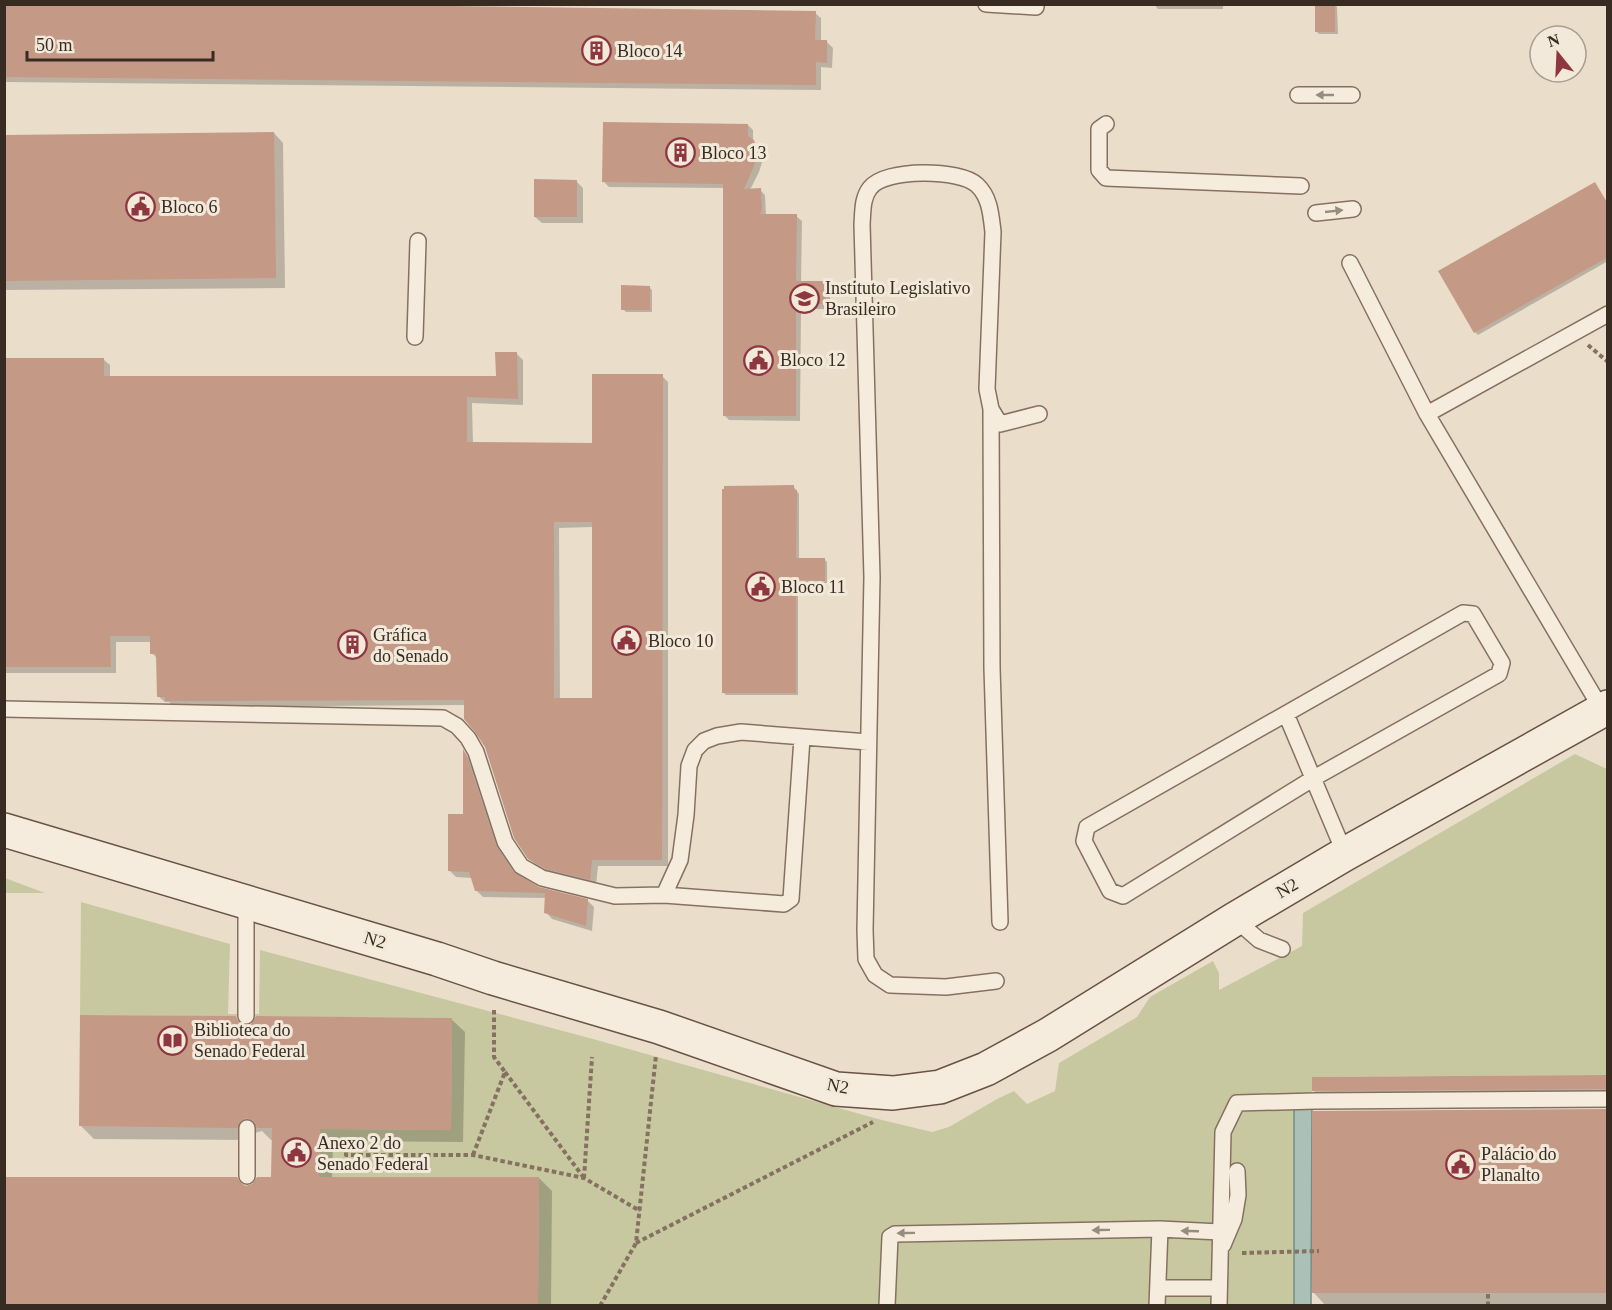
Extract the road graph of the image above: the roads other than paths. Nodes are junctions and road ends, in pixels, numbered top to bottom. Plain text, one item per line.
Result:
1 (986, 4) edge
2 (1036, 7) dead end
3 (1352, 95) dead end
4 (1298, 96) dead end
5 (1106, 124) dead end
6 (1301, 186) dead end
7 (1353, 209) dead end
8 (1316, 213) dead end
9 (418, 241) dead end
10 (1350, 263) dead end
11 (1608, 314) edge
12 (415, 337) dead end
13 (991, 409) junction
14 (1039, 414) dead end
15 (1427, 414) junction
16 (4, 709) edge
17 (1605, 709) edge
18 (1286, 714) junction
19 (802, 738) junction
20 (868, 742) junction
21 (1314, 778) junction
22 (4, 830) edge
23 (1345, 854) junction
24 (664, 895) junction
25 (246, 901) junction
26 (1235, 919) junction
27 (1000, 922) dead end
28 (1282, 949) dead end
29 (996, 981) dead end
30 (246, 1016) dead end
31 (1608, 1099) edge
32 (247, 1128) dead end
33 (1237, 1171) dead end
34 (247, 1176) dead end
35 (1160, 1229) junction
36 (1220, 1232) junction
37 (1220, 1254) junction
38 (1158, 1288) junction
39 (1220, 1288) junction
40 (887, 1305) edge
41 (1157, 1305) edge
42 (1219, 1305) edge

1 - 2 lane
3 -> 4 lane
5 - 6 lane
8 -> 7 lane
9 - 12 lane
10 - 15 lane
11 - 15 lane
13 - 14 lane
13 - 20 lane
13 - 27 lane
15 - 17 lane
16 - 24 lane
17 - 23 main road, N2
18 - 21 lane
18 - 21 lane
18 - 21 lane
19 - 20 lane
19 - 24 lane
19 - 24 lane
20 - 29 lane
21 - 23 lane
22 - 25 main road, N2
23 - 26 main road, N2
25 - 26 main road, N2
25 - 30 lane
26 - 28 lane
31 - 36 lane
32 - 34 lane
33 - 37 lane
36 -> 35 lane
35 - 38 lane
35 -> 40 lane
36 - 37 lane
37 - 39 lane
38 - 39 lane
38 - 41 lane
39 - 42 lane

